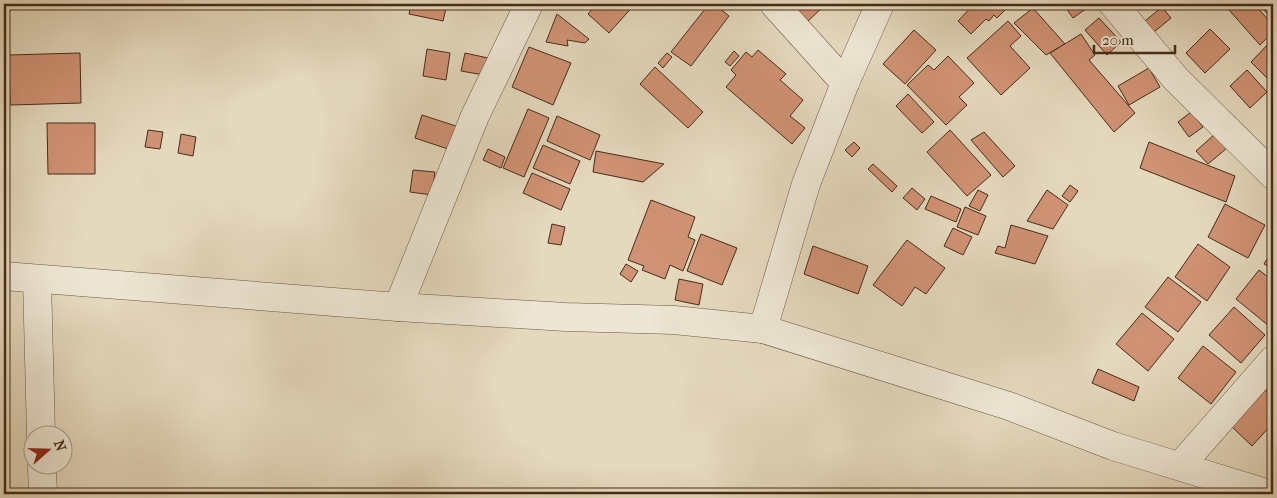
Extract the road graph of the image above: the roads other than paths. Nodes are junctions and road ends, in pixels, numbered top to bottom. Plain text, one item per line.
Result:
1 (529, 4) edge
2 (774, 4) edge
3 (880, 4) edge
4 (1113, 4) edge
5 (845, 84) junction
6 (1273, 175) edge
7 (4, 276) edge
8 (37, 280) junction
9 (398, 307) junction
10 (763, 329) junction
11 (1273, 360) edge
12 (41, 426) edge
13 (1180, 466) junction
14 (42, 476) edge
15 (43, 494) edge
16 (1269, 494) edge

1 - 9 street
2 - 5 street
3 - 5 street
4 - 6 street
5 - 10 street
7 - 8 street
8 - 9 street
8 - 12 street
9 - 10 street
10 - 13 street
11 - 13 street
13 - 16 street
14 - 15 street

